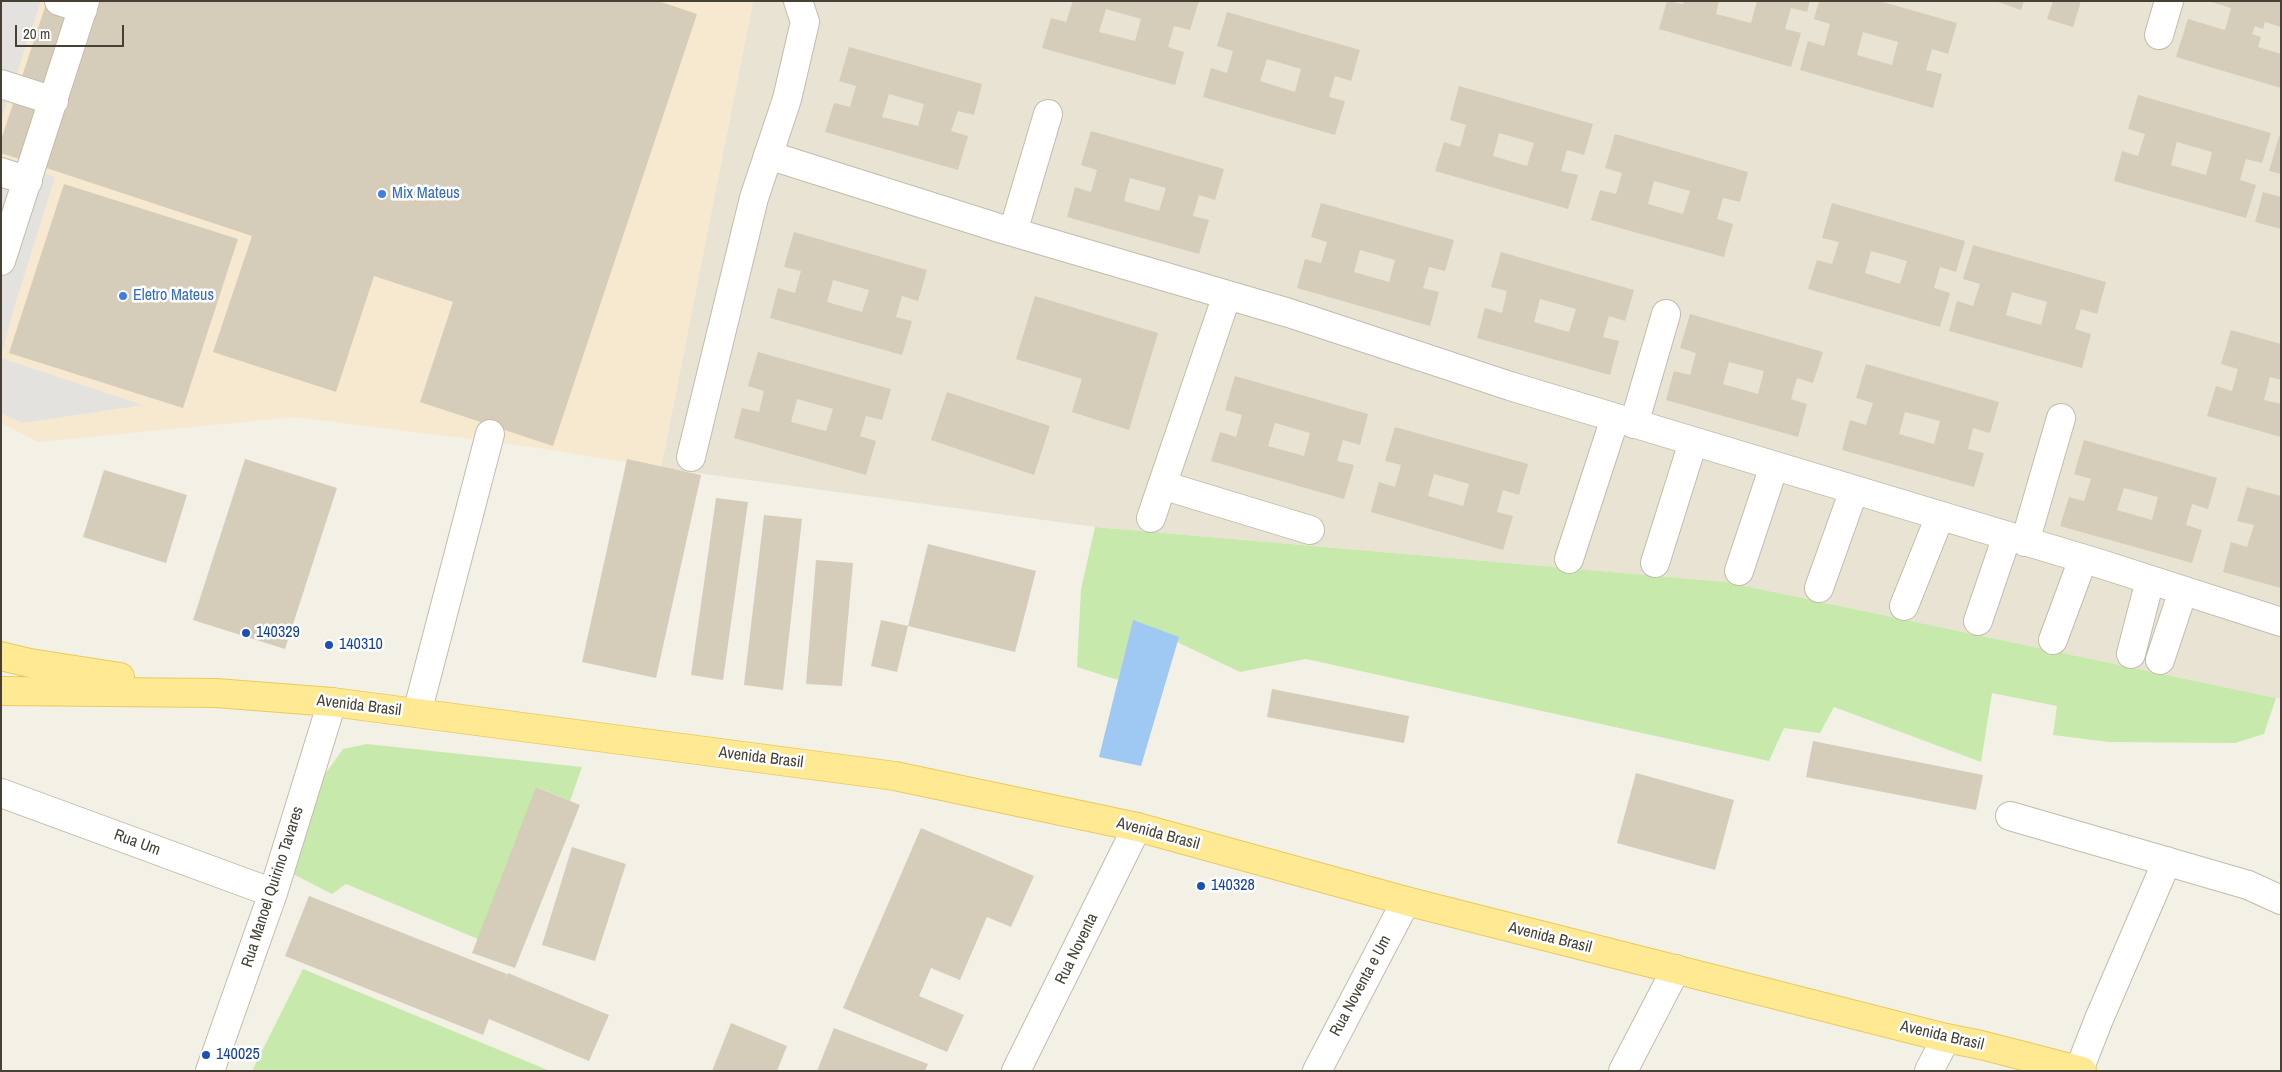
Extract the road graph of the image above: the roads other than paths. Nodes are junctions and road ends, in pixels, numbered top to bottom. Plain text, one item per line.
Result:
1 (798, 1) edge
2 (2169, 1) edge
3 (76, 4) edge
4 (2159, 35) dead end
5 (1, 84) edge
6 (54, 101) junction
7 (1048, 114) dead end
8 (768, 155) junction
9 (1, 172) edge
10 (28, 181) junction
11 (1013, 232) junction
12 (1, 261) edge
13 (1227, 294) junction
14 (1666, 314) dead end
15 (2061, 418) dead end
16 (1625, 421) junction
17 (490, 434) dead end
18 (1694, 442) junction
19 (691, 457) dead end
20 (1774, 466) junction
21 (1162, 485) junction
22 (1854, 490) junction
23 (1940, 516) junction
24 (1152, 518) dead end
25 (1310, 530) dead end
26 (2016, 539) junction
27 (1569, 559) dead end
28 (2083, 559) junction
29 (1654, 563) dead end
30 (1739, 571) dead end
31 (2150, 580) junction
32 (1819, 588) dead end
33 (2183, 591) junction
34 (1904, 606) dead end
35 (1978, 621) dead end
36 (2281, 622) edge
37 (2054, 640) dead end
38 (2131, 654) dead end
39 (1, 656) edge
40 (2160, 660) dead end
41 (1, 691) edge
42 (216, 693) junction
43 (332, 702) junction
44 (417, 713) junction
45 (1, 793) edge
46 (2010, 816) dead end
47 (1137, 827) junction
48 (2167, 862) junction
49 (273, 893) junction
50 (2281, 900) edge
51 (1406, 901) junction
52 (1676, 969) junction
53 (1946, 1038) junction
54 (2081, 1070) edge
55 (210, 1071) edge
56 (1016, 1071) edge
57 (1317, 1071) edge
58 (1623, 1071) edge
59 (1929, 1071) edge

1 - 8 street
2 - 4 street
3 - 6 street
5 - 6 street
6 - 10 street
7 - 11 street
8 - 11 street
8 - 19 street
9 - 10 street
10 - 12 street
11 - 13 street
13 - 16 street
13 - 21 street
14 - 16 street
15 - 26 street
16 - 18 street
16 - 27 street
17 - 44 street
18 - 20 street
18 - 29 street
20 - 22 street
20 - 30 street
21 - 24 street
21 - 25 street
22 - 23 street
22 - 32 street
23 - 26 street
23 - 34 street
26 - 28 street
26 - 35 street
28 - 31 street
28 - 37 street
31 - 33 street
31 - 38 street
33 - 36 street
33 - 40 street
39 - 42 main road, Avenida Brasil
41 - 42 main road, Avenida Brasil
42 - 43 main road, Avenida Brasil
43 - 44 main road, Avenida Brasil
43 - 49 street, Rua Manoel Quirino Tavares
44 - 47 main road, Avenida Brasil
45 - 49 street, Rua Um
46 - 48 street
47 - 51 main road, Avenida Brasil
47 - 56 street, Rua Noventa
48 - 50 street
48 - 54 street
49 - 55 street, Rua Manoel Quirino Tavares
51 - 52 main road, Avenida Brasil
51 - 57 street, Rua Noventa e Um
52 - 53 main road, Avenida Brasil
52 - 58 street
53 - 54 main road, Avenida Brasil
53 - 59 street

